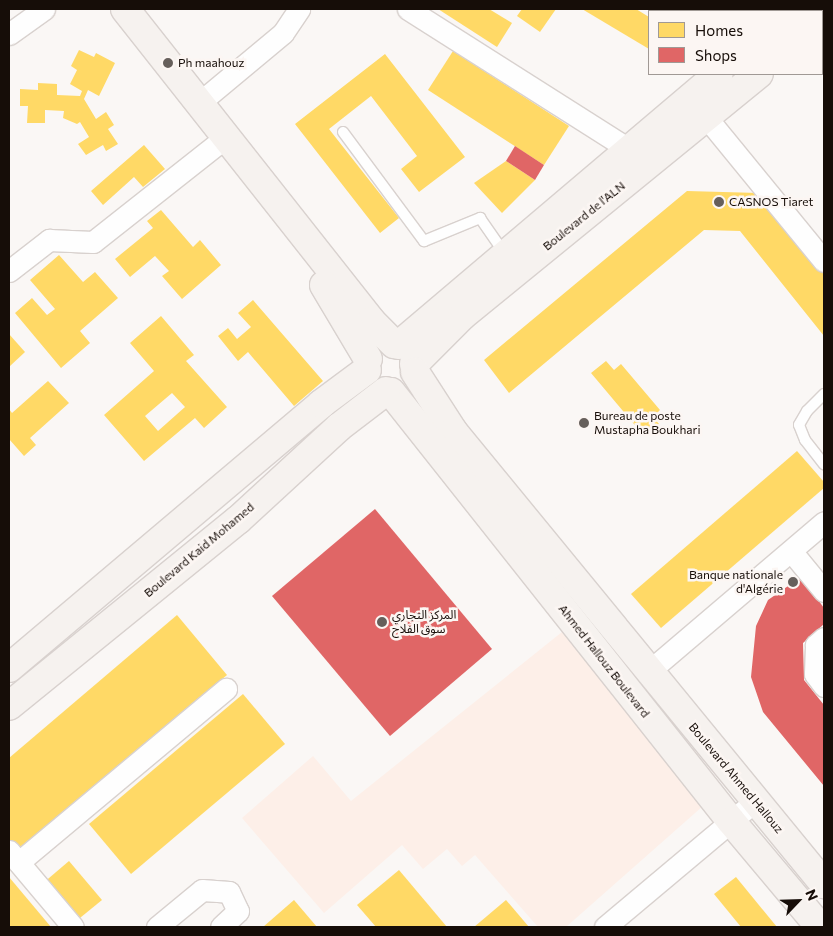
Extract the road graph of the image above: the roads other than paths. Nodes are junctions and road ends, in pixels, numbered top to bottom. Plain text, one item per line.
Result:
1 (44, 9) edge
2 (299, 9) edge
3 (408, 9) edge
4 (134, 13) edge
5 (9, 34) edge
6 (718, 75) edge
7 (758, 75) edge
8 (199, 103) junction
9 (706, 117) junction
10 (343, 132) dead end
11 (226, 136) junction
12 (630, 150) junction
13 (272, 197) junction
14 (506, 255) junction
15 (824, 261) edge
16 (9, 271) edge
17 (434, 314) junction
18 (371, 320) junction
19 (405, 356) junction
20 (368, 364) junction
21 (389, 392) junction
22 (824, 394) edge
23 (824, 464) edge
24 (824, 522) edge
25 (790, 551) junction
26 (824, 591) edge
27 (824, 638) edge
28 (9, 668) edge
29 (648, 672) junction
30 (824, 686) edge
31 (226, 689) dead end
32 (9, 706) edge
33 (755, 801) junction
34 (732, 821) junction
35 (14, 856) edge
36 (824, 884) edge
37 (613, 925) edge
38 (73, 927) edge
39 (157, 927) edge
40 (221, 927) edge
41 (820, 927) edge

1 - 5 street
2 - 8 street
3 - 12 street
4 - 8 main road
6 - 12 main road, Boulevard de l'ALN
7 - 9 main road, Boulevard de l'ALN
8 - 11 main road
9 - 15 street
9 - 19 main road, Boulevard de l'ALN
10 - 14 lane
11 - 13 main road
11 - 16 street
12 - 14 main road, Boulevard de l'ALN
13 - 18 main road
13 - 20 main road
14 - 17 main road, Boulevard de l'ALN
17 - 18 main road
17 - 19 main road, Boulevard de l'ALN
18 - 19 main road
19 - 20 main road
19 - 21 main road
19 - 29 main road
20 - 21 main road
20 - 28 main road
21 - 32 main road, Boulevard Kaid Mohamed
21 - 34 main road, Ahmed Hallouz Boulevard
22 - 23 lane
24 - 25 street
25 - 26 street
25 - 29 street
27 - 30 street
29 - 33 main road, Boulevard Ahmed Hallouz
31 - 35 street
33 - 34 street
33 - 36 main road, Boulevard Ahmed Hallouz
34 - 37 street
34 - 41 main road, Ahmed Hallouz Boulevard
35 - 38 street
39 - 40 street

